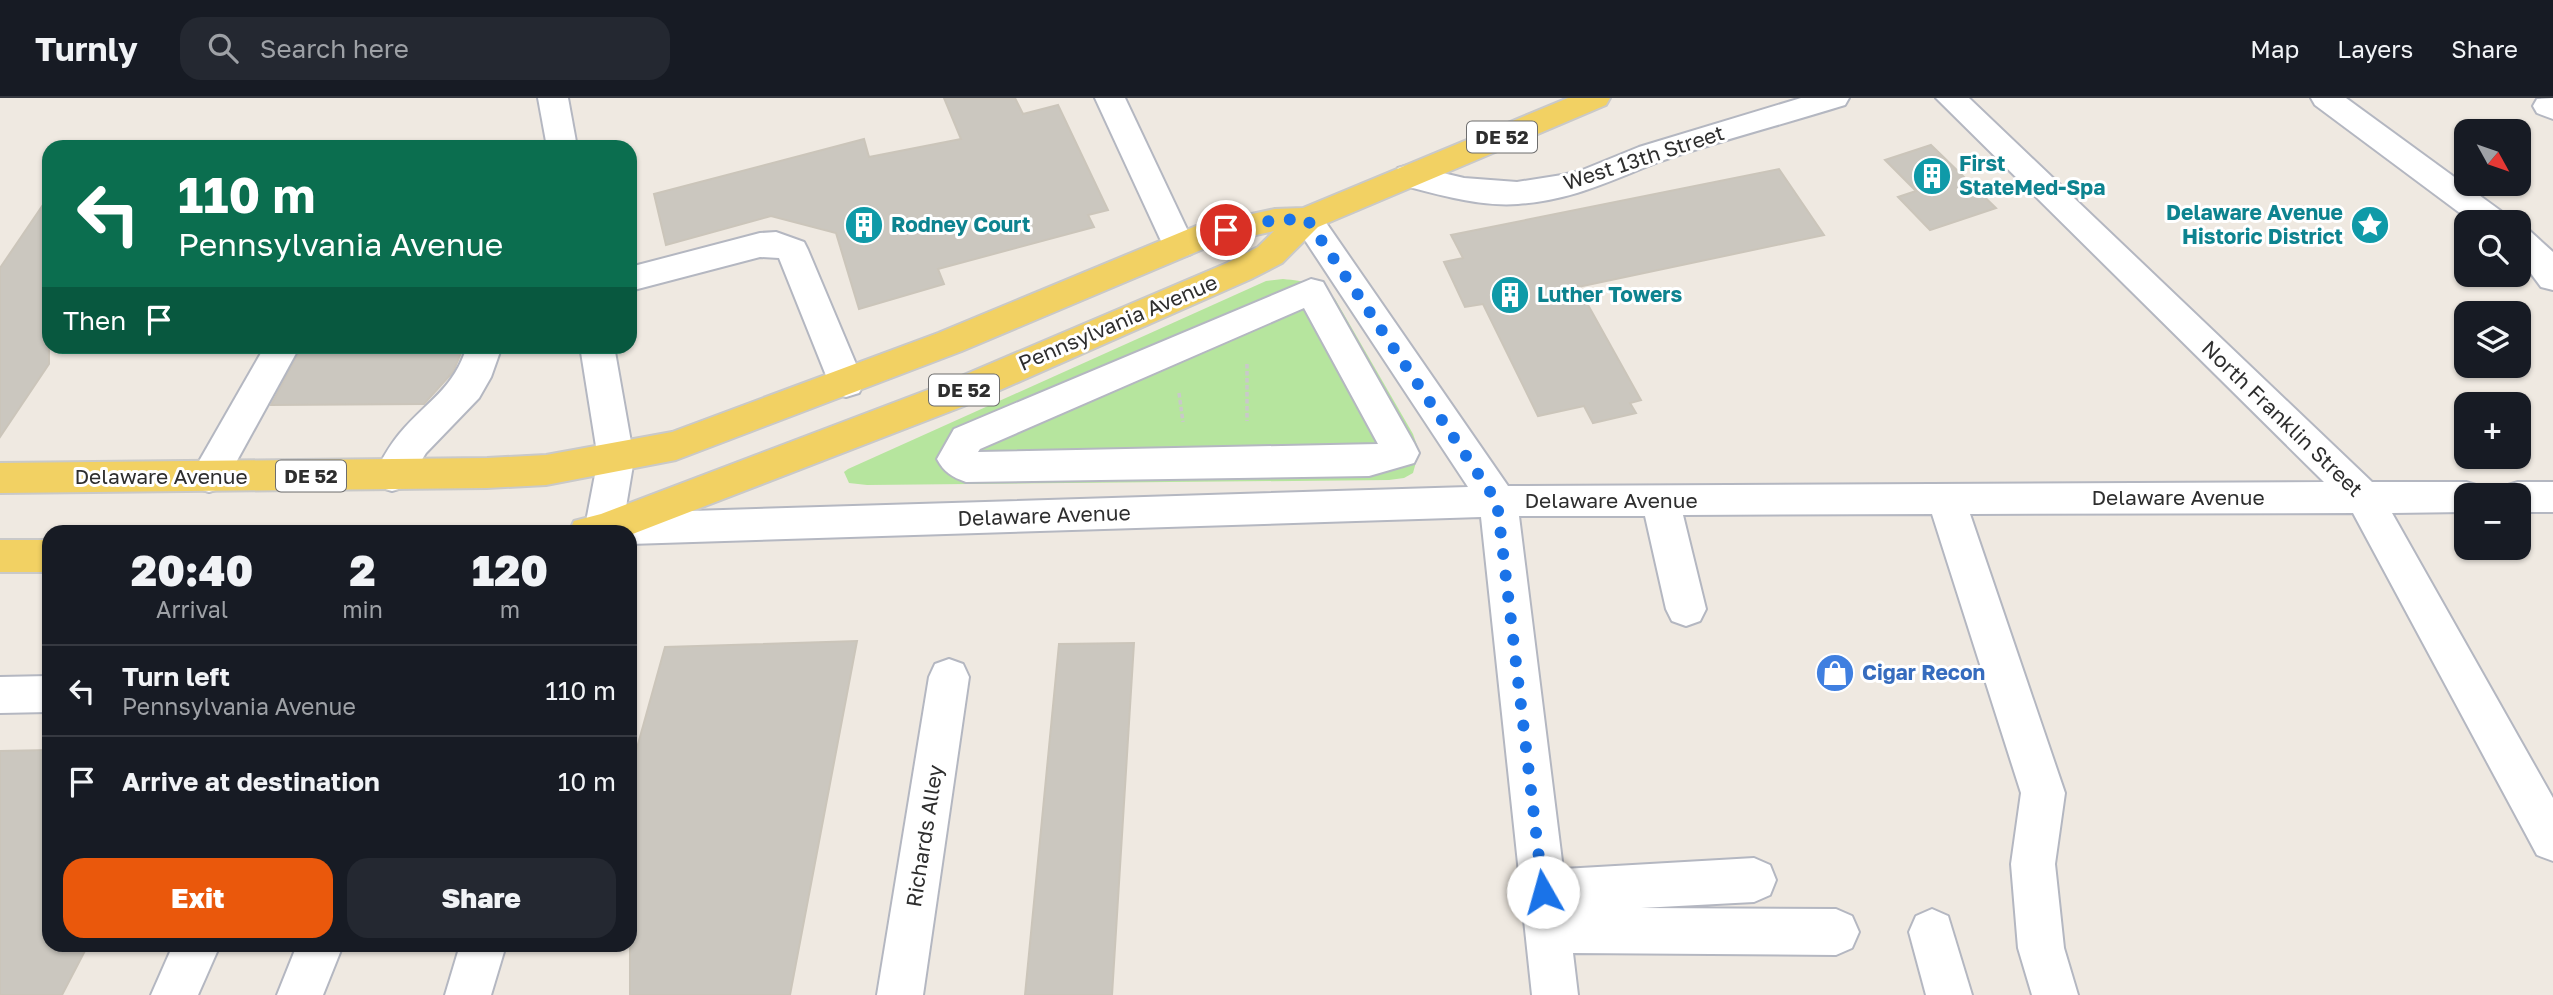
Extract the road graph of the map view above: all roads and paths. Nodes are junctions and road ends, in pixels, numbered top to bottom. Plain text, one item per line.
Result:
1 (553, 98) edge
2 (1110, 98) edge
3 (1594, 98) edge
4 (1835, 98) edge
5 (1951, 98) edge
6 (2326, 98) edge
7 (561, 140) edge
8 (1409, 176) junction
9 (2478, 210) edge
10 (1307, 219) junction
11 (1179, 246) junction
12 (637, 277) edge
13 (1283, 304) junction
14 (1244, 321) junction
15 (1191, 343) junction
16 (278, 354) edge
17 (482, 354) edge
18 (598, 354) edge
19 (1235, 365) dead end
20 (1247, 365) junction
21 (846, 383) junction
22 (1179, 391) dead end
23 (1184, 430) dead end
24 (1247, 433) dead end
25 (616, 459) junction
26 (392, 476) junction
27 (209, 477) junction
28 (0, 478) edge
29 (2454, 497) edge
30 (2531, 497) edge
31 (2553, 497) edge
32 (2364, 498) junction
33 (1946, 499) junction
34 (1661, 501) junction
35 (1497, 502) junction
36 (600, 525) edge
37 (615, 525) edge
38 (637, 530) edge
39 (0, 556) edge
40 (42, 556) edge
41 (1686, 609) dead end
42 (949, 677) dead end
43 (42, 694) edge
44 (0, 695) edge
45 (2553, 840) edge
46 (1755, 880) dead end
47 (1545, 911) junction
48 (1836, 932) dead end
49 (1932, 932) dead end
50 (194, 952) edge
51 (317, 952) edge
52 (481, 952) edge
53 (174, 995) edge
54 (300, 995) edge
55 (468, 995) edge
56 (900, 995) edge
57 (1555, 995) edge
58 (1948, 995) edge
59 (2055, 995) edge

1 - 7 street
2 - 11 street
3 - 8 main road, Pennsylvania Avenue / DE 52
4 - 8 street, West 13th Street
5 - 32 street, North Franklin Street
6 - 9 street
8 - 10 main road, Pennsylvania Avenue / DE 52
10 - 11 main road, Pennsylvania Avenue / DE 52
10 - 35 street
10 - 37 main road, Pennsylvania Avenue / DE 52
11 - 21 main road, Pennsylvania Avenue / DE 52
12 - 21 street
13 - 14 street
13 - 15 street
13 - 15 street
14 - 15 street
14 - 20 path
16 - 27 street
17 - 26 street
18 - 25 street
19 - 20 path
20 - 24 path
21 - 25 main road, Pennsylvania Avenue / DE 52
22 - 23 path
25 - 26 main road, Delaware Avenue / DE 52
25 - 36 street
26 - 27 main road, Delaware Avenue / DE 52
27 - 28 main road, Delaware Avenue / DE 52
29 - 32 street, Delaware Avenue
30 - 31 street
32 - 33 street, Delaware Avenue
32 - 45 street, North Franklin Street
33 - 34 street, Delaware Avenue
33 - 59 street
34 - 35 street, Delaware Avenue
34 - 41 street
35 - 38 street, Delaware Avenue
35 - 47 street
39 - 40 main road
42 - 56 street, Richards Alley
43 - 44 street
46 - 47 street
47 - 48 street
47 - 57 street
49 - 58 street
50 - 53 street
51 - 54 street
52 - 55 street

